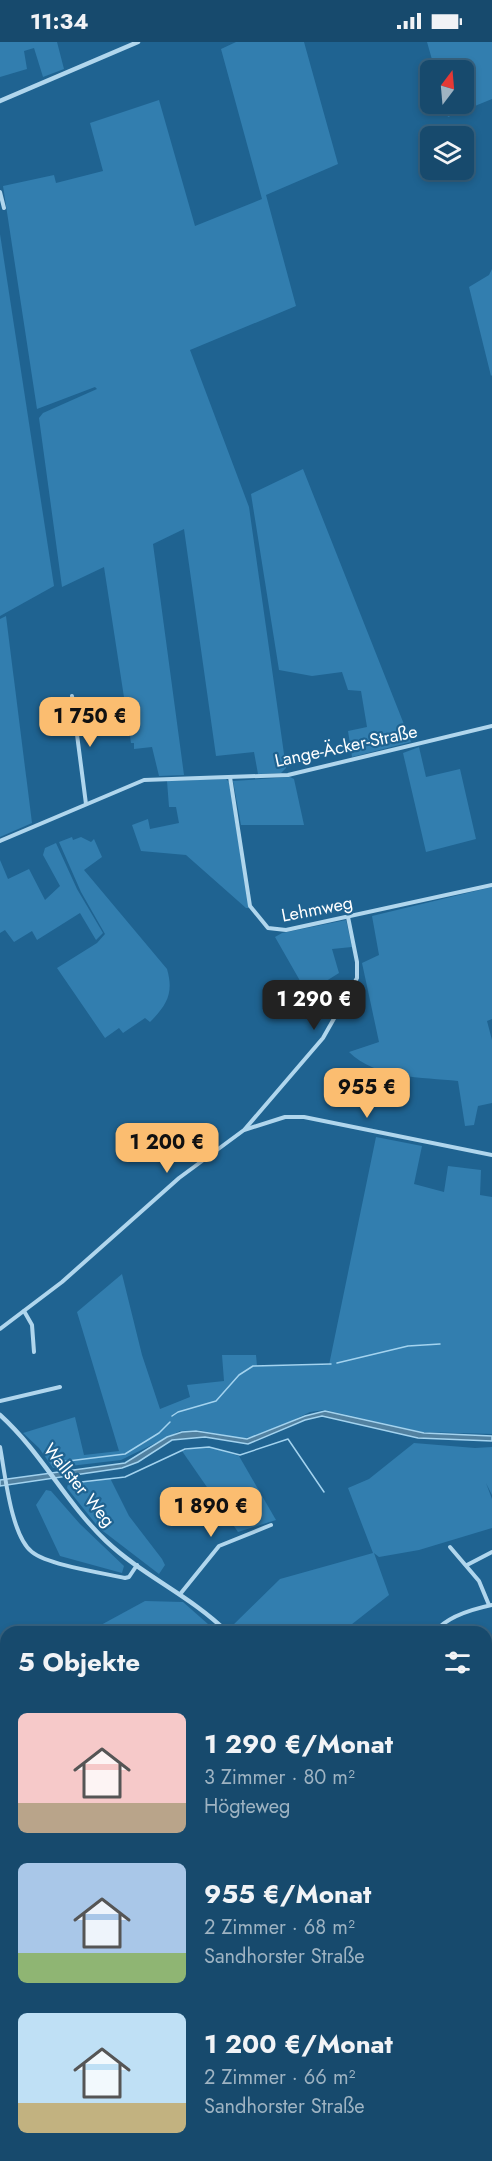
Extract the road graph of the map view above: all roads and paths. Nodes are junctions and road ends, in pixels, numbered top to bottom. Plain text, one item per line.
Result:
1 (138, 42) edge
2 (0, 101) edge
3 (0, 192) edge
4 (4, 208) dead end
5 (72, 696) dead end
6 (492, 726) edge
7 (230, 777) junction
8 (86, 804) junction
9 (0, 841) edge
10 (492, 885) edge
11 (348, 917) junction
12 (244, 1130) junction
13 (492, 1155) edge
14 (24, 1311) junction
15 (0, 1329) edge
16 (34, 1352) dead end
17 (60, 1387) dead end
18 (0, 1401) edge
19 (1, 1417) edge
20 (0, 1447) edge
21 (271, 1525) dead end
22 (450, 1547) dead end
23 (492, 1552) edge
24 (137, 1565) junction
25 (467, 1565) junction
26 (181, 1593) junction
27 (490, 1605) edge
28 (220, 1626) edge
29 (439, 1626) edge

1 - 2 street
3 - 4 street
5 - 8 street
6 - 7 street, Lange-Äcker-Straße
7 - 8 street, Lange-Äcker-Straße
7 - 11 street, Lehmweg
8 - 9 street, Lange-Äcker-Straße
10 - 11 street, Lehmweg
11 - 12 street
12 - 13 street
12 - 14 street
14 - 15 street
14 - 16 street
17 - 18 street
19 - 24 street, Wallster Weg
20 - 24 street
21 - 26 street
22 - 25 street
23 - 25 street
24 - 26 street, Wallster Weg
25 - 27 street
26 - 28 street, Wallster Weg
27 - 29 street

